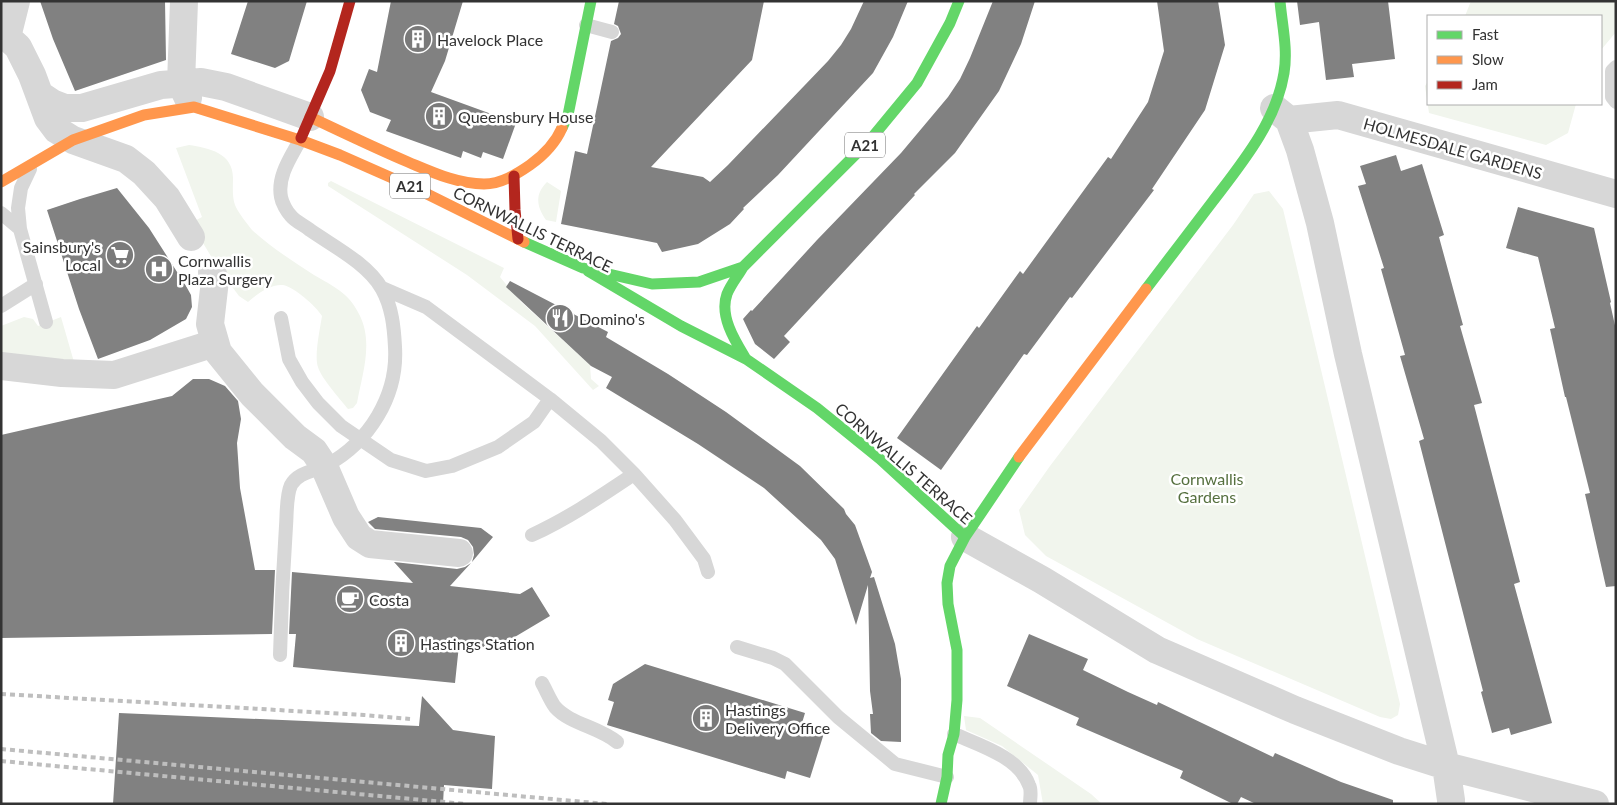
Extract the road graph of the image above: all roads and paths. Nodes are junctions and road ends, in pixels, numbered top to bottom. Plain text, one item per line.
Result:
1 (16, 1) edge
2 (184, 1) edge
3 (350, 1) edge
4 (591, 1) edge
5 (959, 1) edge
6 (1280, 1) edge
7 (586, 25) junction
8 (612, 32) dead end
9 (4, 36) edge
10 (1616, 68) edge
11 (182, 83) junction
12 (40, 95) junction
13 (1616, 102) edge
14 (194, 107) junction
15 (1281, 114) junction
16 (115, 125) junction
17 (305, 129) junction
18 (73, 140) junction
19 (126, 158) junction
20 (31, 165) junction
21 (514, 176) junction
22 (1, 182) edge
23 (1616, 194) edge
24 (1, 213) edge
25 (20, 229) junction
26 (191, 236) dead end
27 (518, 239) junction
28 (743, 267) junction
29 (583, 268) junction
30 (212, 272) dead end
31 (36, 284) junction
32 (382, 288) junction
33 (1, 306) edge
34 (281, 318) dead end
35 (46, 322) dead end
36 (215, 343) junction
37 (746, 359) junction
38 (1, 366) edge
39 (550, 399) junction
40 (360, 440) junction
41 (324, 466) junction
42 (634, 474) junction
43 (532, 534) dead end
44 (965, 537) junction
45 (459, 553) dead end
46 (708, 572) dead end
47 (737, 647) dead end
48 (280, 655) dead end
49 (542, 683) dead end
50 (954, 734) junction
51 (617, 742) dead end
52 (1446, 766) junction
53 (947, 777) junction
54 (941, 804) edge
55 (1030, 804) edge
56 (1451, 804) edge
57 (1595, 804) edge

1 - 9 street
2 - 11 street
3 - 17 main road
4 - 7 main road, A21
5 - 28 main road, A21
6 - 15 main road
7 - 8 lane
7 - 21 main road, A21
9 - 12 street
10 - 13 lane
11 - 12 street
11 - 14 street
11 - 17 street
12 - 18 street
14 - 16 main road
14 - 17 main road
15 - 23 street, HOLMESDALE GARDENS
15 - 44 main road
15 - 52 street
16 - 18 main road
16 - 19 street
17 - 21 main road, CORNWALLIS TERRACE / A21
17 - 27 main road, CORNWALLIS TERRACE / A21
17 - 32 lane
18 - 19 street
18 - 20 main road
19 - 26 street
20 - 22 main road
20 - 25 lane
21 - 27 main road
24 - 25 lane
25 - 31 lane
27 - 29 main road, CORNWALLIS TERRACE / A21
28 - 29 main road, A21
28 - 37 main road, CORNWALLIS TERRACE
29 - 37 main road, CORNWALLIS TERRACE
30 - 36 street
31 - 33 lane
31 - 35 lane
32 - 39 lane
32 - 40 lane
34 - 40 lane
36 - 38 street
36 - 41 street
37 - 44 main road, CORNWALLIS TERRACE
39 - 40 lane
39 - 42 lane
40 - 41 lane
41 - 45 street
41 - 48 lane
42 - 43 lane
42 - 46 lane
44 - 50 main road, CORNWALLIS TERRACE
44 - 52 street
47 - 53 lane
49 - 51 lane
50 - 53 main road, CORNWALLIS TERRACE
50 - 55 lane
52 - 56 street
52 - 57 street
53 - 54 main road, CORNWALLIS TERRACE

